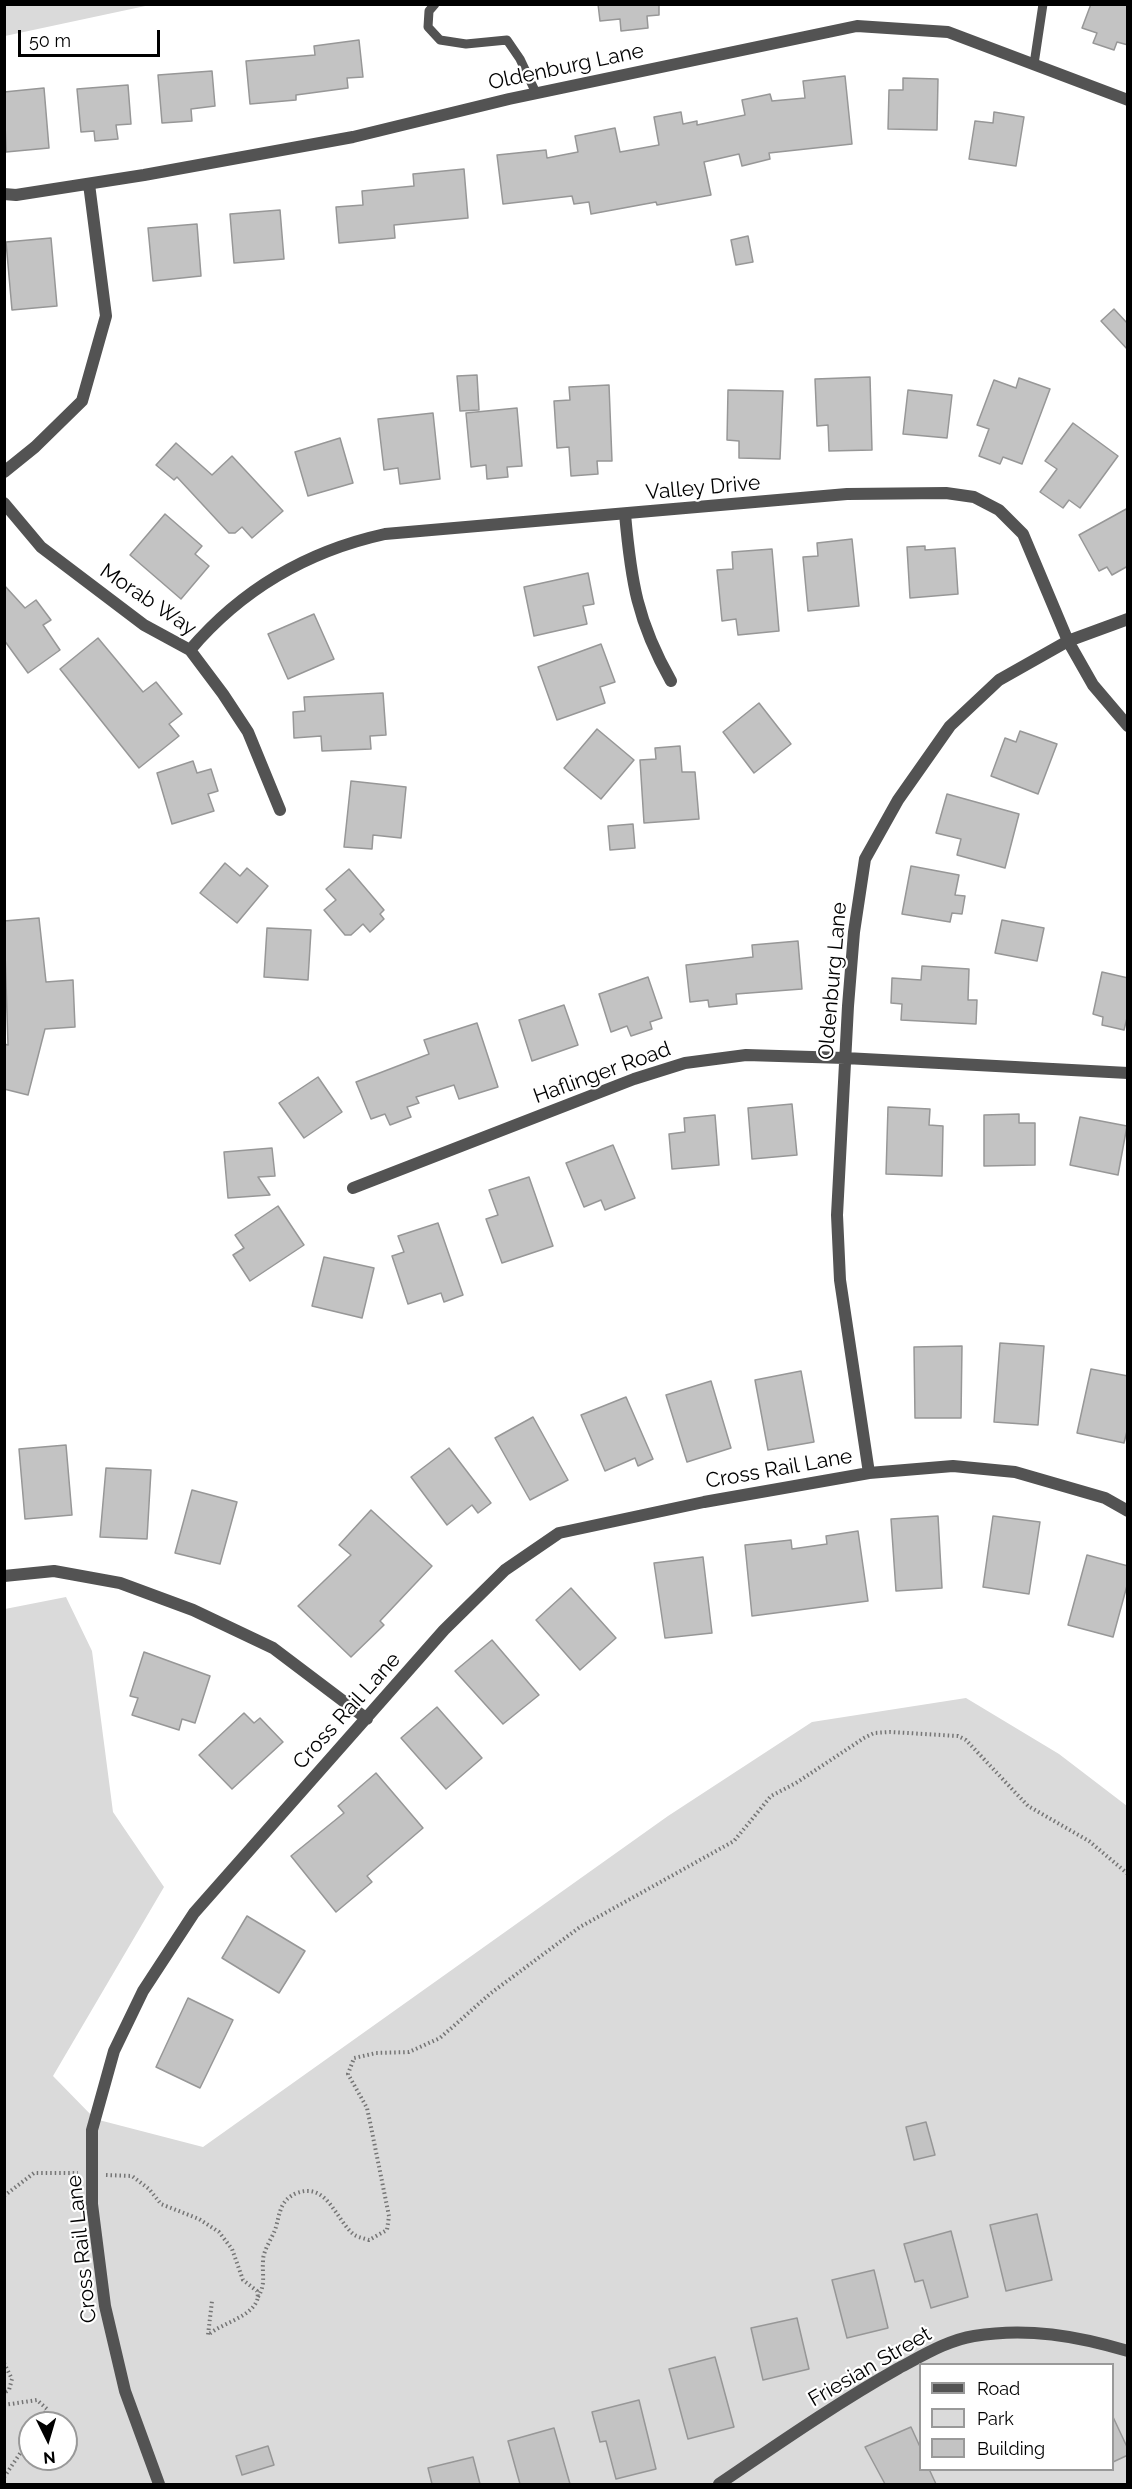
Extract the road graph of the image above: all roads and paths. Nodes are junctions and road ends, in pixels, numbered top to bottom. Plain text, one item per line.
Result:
1 (435, 4) edge
2 (1043, 4) edge
3 (1034, 64) junction
4 (536, 93) junction
5 (1128, 100) edge
6 (89, 184) junction
7 (4, 194) edge
8 (4, 472) edge
9 (4, 503) edge
10 (625, 514) junction
11 (1128, 619) edge
12 (1068, 641) junction
13 (189, 650) junction
14 (671, 681) dead end
15 (1128, 726) edge
16 (280, 810) dead end
17 (845, 1058) junction
18 (1128, 1073) edge
19 (353, 1188) dead end
20 (869, 1473) junction
21 (1128, 1511) edge
22 (4, 1576) edge
23 (367, 1719) junction
24 (1128, 1874) edge
25 (92, 2174) junction
26 (4, 2196) edge
27 (258, 2297) junction
28 (212, 2301) dead end
29 (1128, 2350) edge
30 (4, 2363) edge
31 (4, 2393) edge
32 (4, 2405) edge
33 (46, 2411) edge
34 (18, 2457) edge
35 (4, 2477) edge
36 (159, 2484) edge
37 (719, 2484) edge

1 - 4 lane
2 - 3 lane
3 - 4 street, Oldenburg Lane
3 - 5 street, Oldenburg Lane
4 - 6 street, Oldenburg Lane
6 - 7 street, Oldenburg Lane
6 - 8 street
9 - 13 street, Morab Way
10 - 12 street, Valley Drive
10 - 13 street, Valley Drive
10 - 14 street
11 - 12 street, Oldenburg Lane
12 - 15 street, Valley Drive
12 - 17 street, Oldenburg Lane
13 - 16 street, Morab Way
17 - 18 street, Haflinger Road
17 - 19 street, Haflinger Road
17 - 20 street, Oldenburg Lane
20 - 21 street, Cross Rail Lane
20 - 23 street, Cross Rail Lane
22 - 23 street
23 - 25 street, Cross Rail Lane
24 - 27 path
25 - 26 path
25 - 27 path
25 - 36 street, Cross Rail Lane
27 - 28 path
29 - 37 street, Friesian Street
30 - 31 path
32 - 33 path
34 - 35 path

